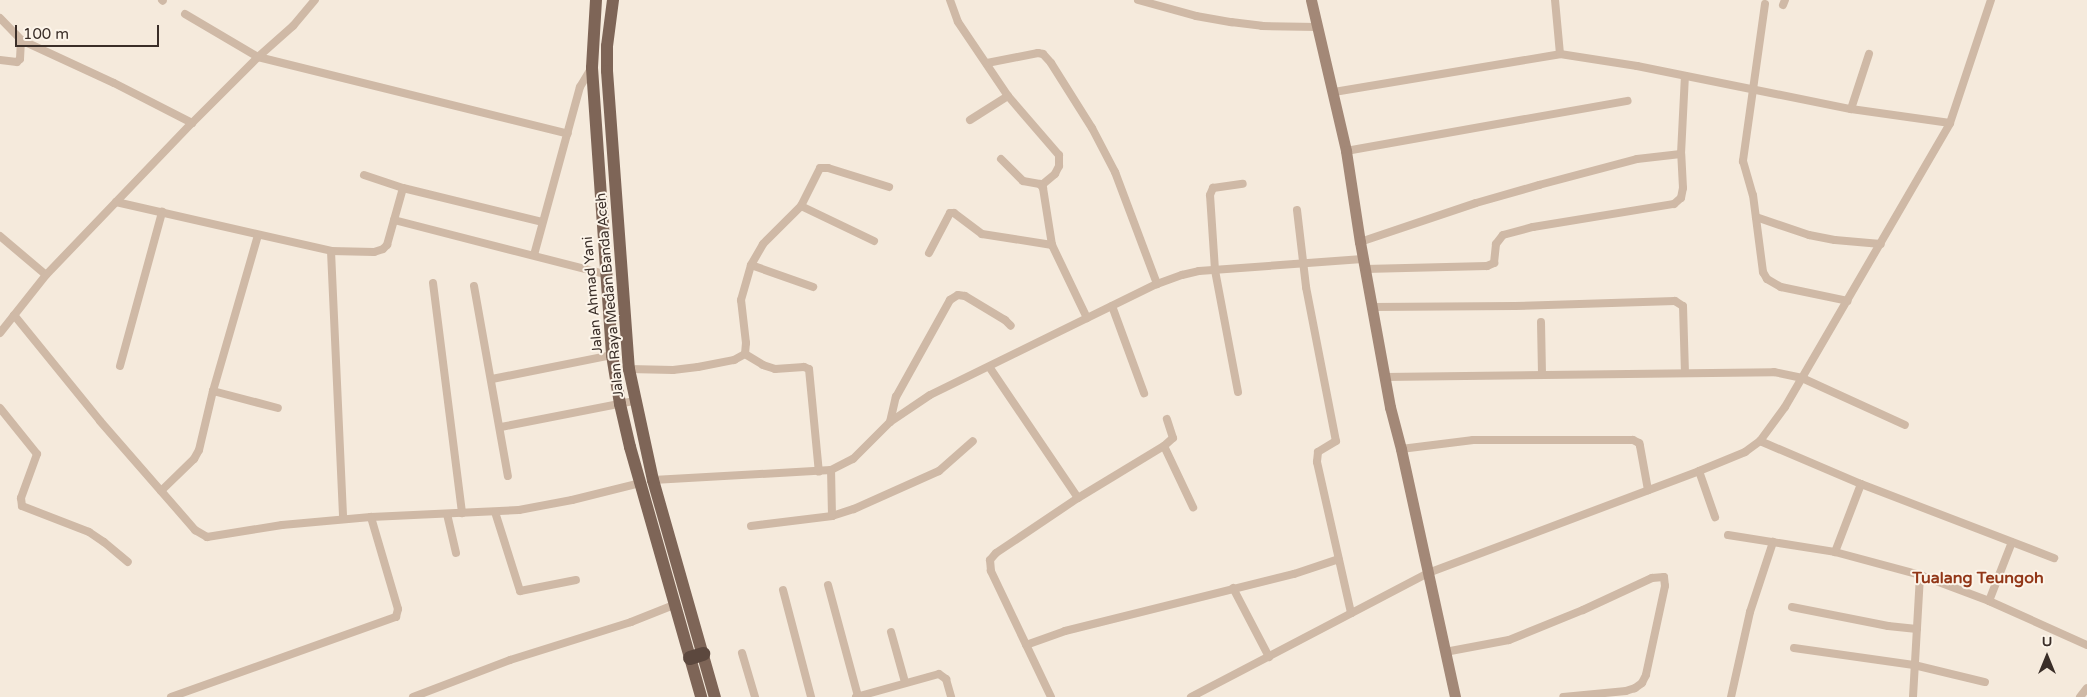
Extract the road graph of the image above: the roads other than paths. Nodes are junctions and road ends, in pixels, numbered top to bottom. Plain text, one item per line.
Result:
1 (315, 0) edge
2 (596, 0) edge
3 (613, 0) edge
4 (950, 0) edge
5 (1138, 0) edge
6 (1312, 0) edge
7 (1555, 0) edge
8 (1991, 0) edge
9 (1765, 4) dead end
10 (186, 14) dead end
11 (0, 18) edge
12 (1317, 27) junction
13 (21, 40) junction
14 (1560, 54) junction
15 (1870, 54) dead end
16 (258, 57) junction
17 (0, 60) edge
18 (987, 62) junction
19 (592, 68) junction
20 (1684, 76) junction
21 (1753, 89) junction
22 (1334, 92) junction
23 (1008, 96) junction
24 (1628, 101) dead end
25 (1851, 109) junction
26 (970, 120) dead end
27 (192, 123) junction
28 (1950, 123) junction
29 (568, 134) junction
30 (1346, 151) junction
31 (1680, 154) junction
32 (1001, 159) dead end
33 (364, 175) dead end
34 (1243, 184) dead end
35 (1042, 185) junction
36 (889, 187) dead end
37 (403, 188) junction
38 (116, 202) junction
39 (801, 206) junction
40 (1297, 210) dead end
41 (162, 212) junction
42 (1756, 217) junction
43 (394, 220) junction
44 (542, 222) junction
45 (258, 235) junction
46 (0, 236) edge
47 (874, 241) dead end
48 (1360, 242) junction
49 (1881, 244) junction
50 (1052, 245) junction
51 (331, 251) junction
52 (929, 253) dead end
53 (534, 255) junction
54 (1302, 264) junction
55 (1364, 264) junction
56 (751, 266) junction
57 (1215, 270) junction
58 (605, 274) junction
59 (46, 275) junction
60 (433, 283) dead end
61 (1157, 284) junction
62 (474, 286) dead end
63 (813, 287) dead end
64 (1848, 301) junction
65 (1112, 306) junction
66 (1371, 307) junction
67 (14, 315) junction
68 (1087, 318) junction
69 (1540, 322) dead end
70 (1011, 326) dead end
71 (0, 333) edge
72 (745, 354) junction
73 (612, 355) junction
74 (120, 366) dead end
75 (990, 368) junction
76 (629, 369) junction
77 (1685, 372) junction
78 (1542, 376) junction
79 (1384, 377) junction
80 (1802, 378) junction
81 (492, 379) junction
82 (213, 391) junction
83 (1238, 392) dead end
84 (1144, 394) dead end
85 (634, 401) junction
86 (620, 404) junction
87 (0, 408) edge
88 (278, 408) dead end
89 (1167, 419) dead end
90 (890, 422) junction
91 (1905, 425) dead end
92 (501, 427) junction
93 (1760, 441) junction
94 (973, 442) dead end
95 (1164, 446) junction
96 (1401, 449) junction
97 (831, 470) junction
98 (1699, 471) junction
99 (819, 472) junction
100 (508, 476) dead end
101 (646, 482) junction
102 (1861, 484) junction
103 (1648, 490) junction
104 (161, 491) junction
105 (1078, 498) junction
106 (1193, 507) dead end
107 (495, 512) junction
108 (462, 513) junction
109 (447, 514) junction
110 (832, 516) junction
111 (371, 517) junction
112 (1715, 517) dead end
113 (343, 519) junction
114 (751, 526) dead end
115 (1728, 534) dead end
116 (1773, 542) junction
117 (2012, 542) junction
118 (1835, 552) junction
119 (456, 553) dead end
120 (2054, 558) dead end
121 (1339, 559) junction
122 (128, 562) dead end
123 (1428, 572) junction
124 (1920, 575) junction
125 (576, 580) dead end
126 (828, 585) dead end
127 (1233, 588) junction
128 (783, 590) dead end
129 (1989, 601) junction
130 (674, 606) junction
131 (1792, 607) dead end
132 (1351, 613) junction
133 (1917, 629) junction
134 (891, 632) dead end
135 (1026, 645) junction
136 (2087, 645) edge
137 (1794, 648) dead end
138 (1445, 652) junction
139 (742, 653) dead end
140 (696, 656) junction
141 (1269, 657) junction
142 (1914, 665) junction
143 (906, 682) junction
144 (1985, 682) dead end
145 (2087, 688) edge
146 (171, 697) edge
147 (413, 697) edge
148 (701, 697) edge
149 (715, 697) edge
150 (755, 697) edge
151 (811, 697) edge
152 (857, 697) edge
153 (951, 697) edge
154 (1051, 697) edge
155 (1191, 697) edge
156 (1455, 697) edge
157 (1563, 697) edge
158 (1731, 697) edge
159 (1913, 697) edge
160 (2080, 697) edge

1 - 16 street
2 - 19 main road, Jalan Ahmad Yani
3 - 76 main road, Jalan Raya Medan Banda Aceh
4 - 18 street
5 - 12 street
6 - 12 main road
7 - 14 street
8 - 28 street
9 - 21 street
10 - 16 street
11 - 13 street
12 - 22 main road
13 - 17 street
13 - 27 street
14 - 20 street
14 - 22 street
15 - 25 street
16 - 27 street
16 - 29 street
18 - 23 street
18 - 61 street
19 - 29 street
19 - 58 main road, Jalan Ahmad Yani
20 - 21 street
20 - 31 street
21 - 25 street
21 - 42 street
22 - 30 main road
23 - 26 street
23 - 35 street
24 - 30 street
25 - 28 street
27 - 38 street
28 - 49 street
29 - 44 street
30 - 48 main road
31 - 48 street
31 - 55 street
32 - 35 street
33 - 37 street
34 - 57 street
35 - 50 street
36 - 39 street
37 - 43 street
37 - 44 street
38 - 41 street
38 - 59 street
39 - 47 street
39 - 56 street
40 - 54 street
41 - 45 street
41 - 74 street
42 - 49 street
42 - 64 street
43 - 51 street
43 - 53 street
44 - 53 street
45 - 51 street
45 - 82 street
46 - 59 street
48 - 55 main road
49 - 64 street
50 - 52 street
50 - 68 street
51 - 113 street
53 - 58 street
54 - 55 street
54 - 57 street
54 - 121 street
55 - 66 main road
56 - 63 street
56 - 72 street
57 - 61 street
57 - 83 street
58 - 73 main road, Jalan Ahmad Yani
59 - 67 street
60 - 108 street
61 - 65 street
62 - 81 street
64 - 80 street
65 - 68 street
65 - 84 street
66 - 77 street
66 - 79 main road
67 - 71 street
67 - 104 street
68 - 75 street
69 - 78 street
70 - 90 street
72 - 76 street
72 - 99 street
73 - 81 street
73 - 86 main road, Jalan Ahmad Yani
75 - 90 street
75 - 105 street
76 - 85 main road, Jalan Raya Medan Banda Aceh
77 - 78 street
77 - 80 street
78 - 79 street
79 - 96 main road
80 - 91 street
80 - 93 street
81 - 92 street
82 - 88 street
82 - 104 street
85 - 86 street
85 - 101 main road, Jalan Raya Medan Banda Aceh
86 - 92 street
86 - 101 main road, Jalan Ahmad Yani
87 - 122 street
89 - 95 street
90 - 97 street
92 - 100 street
93 - 98 street
93 - 102 street
94 - 110 street
95 - 105 street
95 - 106 street
96 - 103 street
96 - 123 main road
97 - 99 street
97 - 110 street
98 - 103 street
98 - 112 street
99 - 101 street
101 - 107 street
101 - 130 main road, Jalan Ahmad Yani
101 - 140 main road, Jalan Raya Medan Banda Aceh
102 - 117 street
102 - 118 street
103 - 123 street
104 - 113 street
105 - 135 street
107 - 108 street
107 - 125 street
108 - 109 street
109 - 111 street
109 - 119 street
110 - 114 street
111 - 113 street
111 - 146 street
115 - 116 street
116 - 118 street
116 - 158 street
117 - 120 street
117 - 129 street
118 - 124 street
121 - 127 street
121 - 132 street
123 - 132 street
123 - 138 main road
124 - 129 street
124 - 133 street
126 - 152 street
127 - 135 street
127 - 141 street
128 - 151 street
129 - 136 street
130 - 140 main road, Jalan Ahmad Yani
130 - 147 street
131 - 133 street
132 - 141 street
133 - 142 street
134 - 143 street
135 - 154 street
137 - 142 street
138 - 156 main road
138 - 157 street
139 - 150 street
140 - 148 main road, Jalan Ahmad Yani
140 - 149 main road, Jalan Raya Medan Banda Aceh
141 - 155 street
142 - 144 street
142 - 159 street
143 - 152 street
143 - 153 street
145 - 160 street

